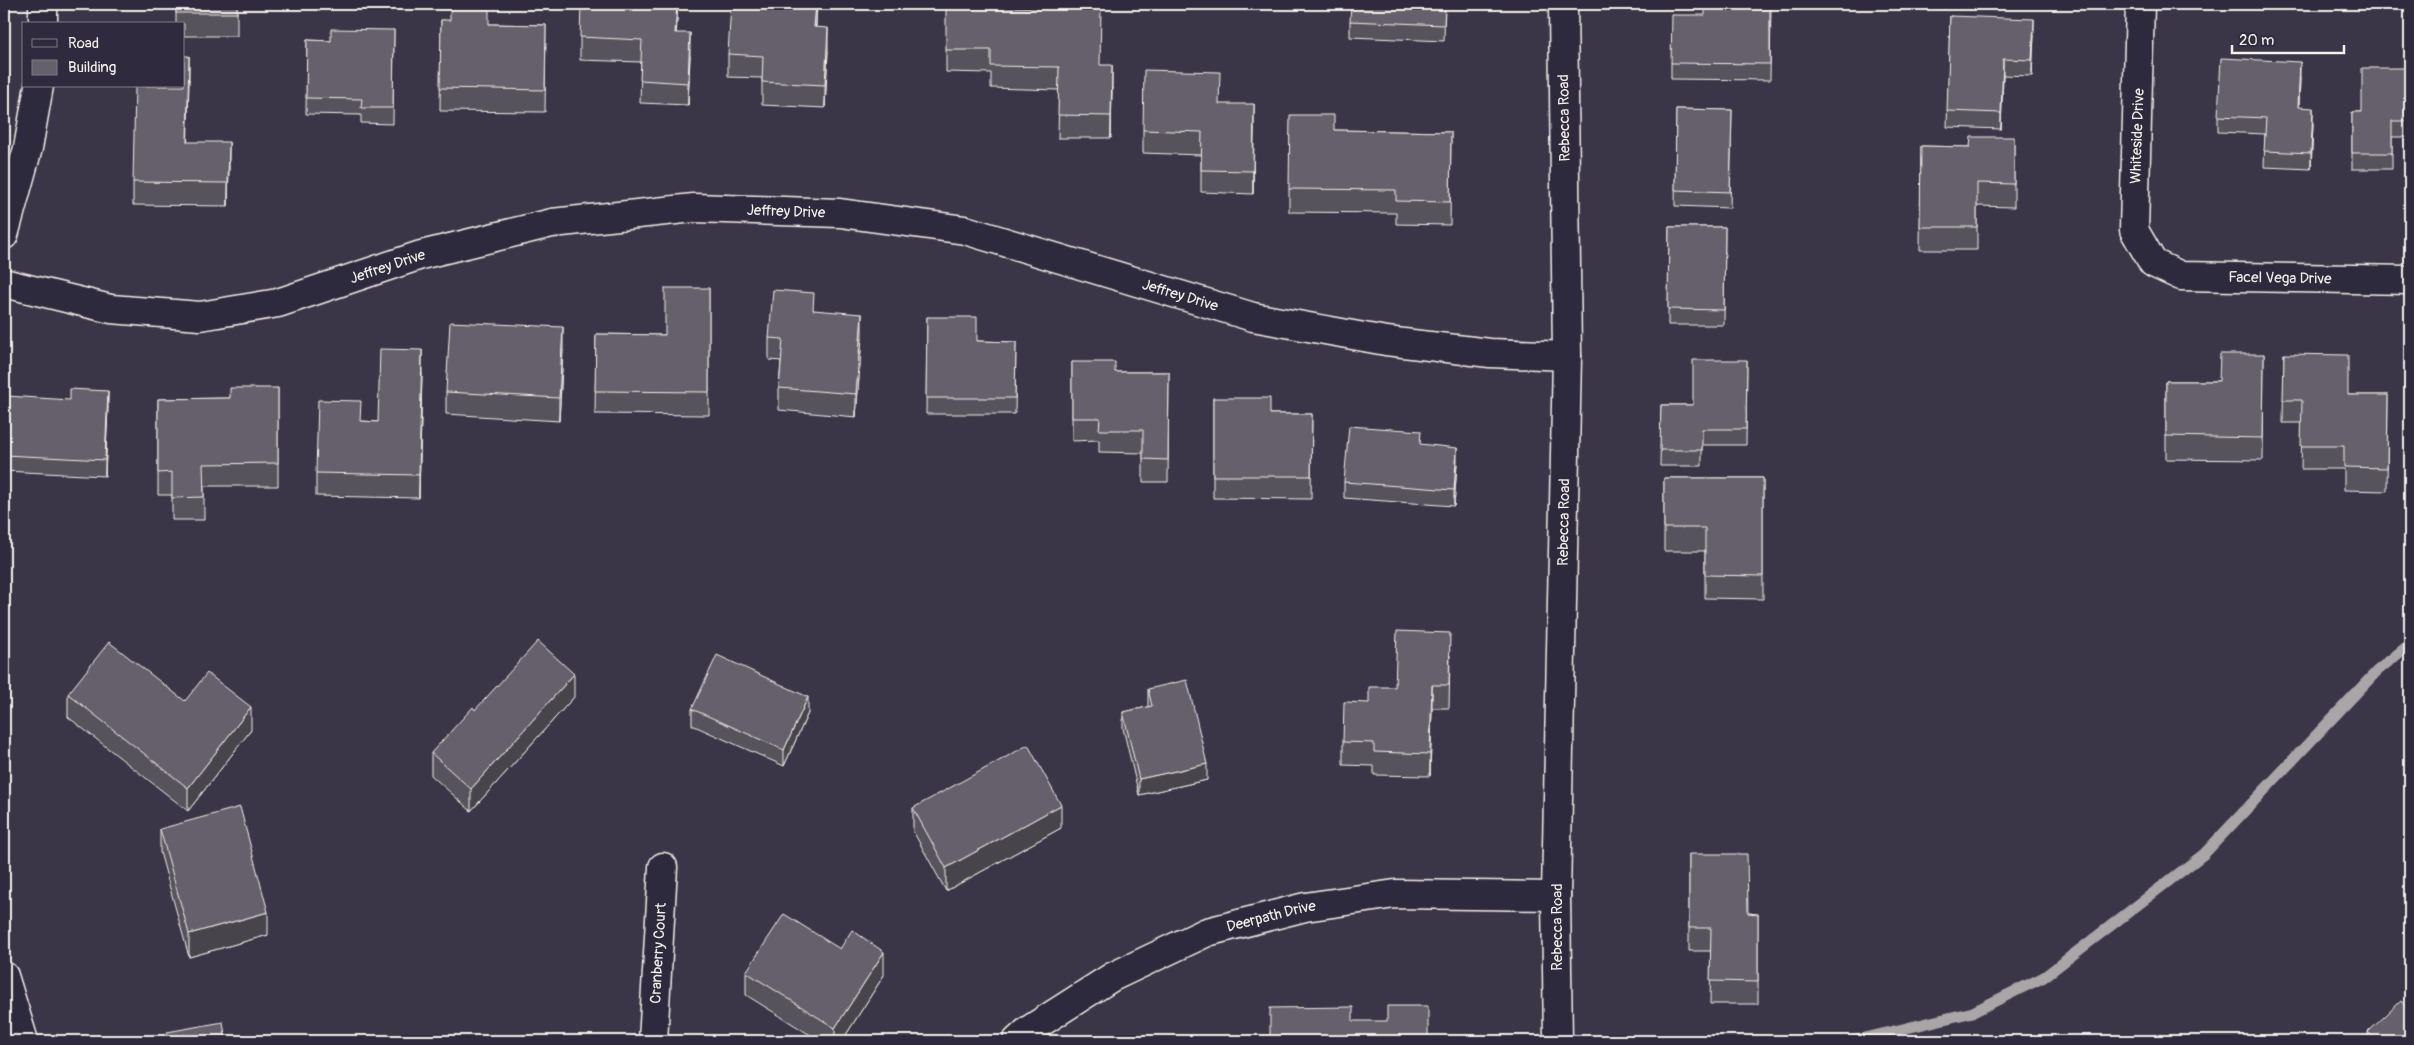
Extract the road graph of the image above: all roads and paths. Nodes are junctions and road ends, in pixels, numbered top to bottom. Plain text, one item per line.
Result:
1 (43, 4) edge
2 (1563, 4) edge
3 (2140, 4) edge
4 (43, 22) edge
5 (39, 88) edge
6 (4, 235) edge
7 (2153, 263) joint
8 (2410, 280) edge
9 (4, 283) edge
10 (1567, 356) junction
11 (663, 867) dead end
12 (1556, 896) junction
13 (4, 976) edge
14 (24, 1041) edge
15 (653, 1041) edge
16 (1017, 1041) edge
17 (1558, 1041) edge

1 - 4 street
2 - 10 street, Rebecca Road
3 - 7 street, Whiteside Drive
5 - 6 street
7 - 8 street, Facel Vega Drive
9 - 10 street, Jeffrey Drive
10 - 12 street, Rebecca Road
11 - 15 street, Cranberry Court
12 - 16 street, Deerpath Drive
12 - 17 street, Rebecca Road
13 - 14 street

